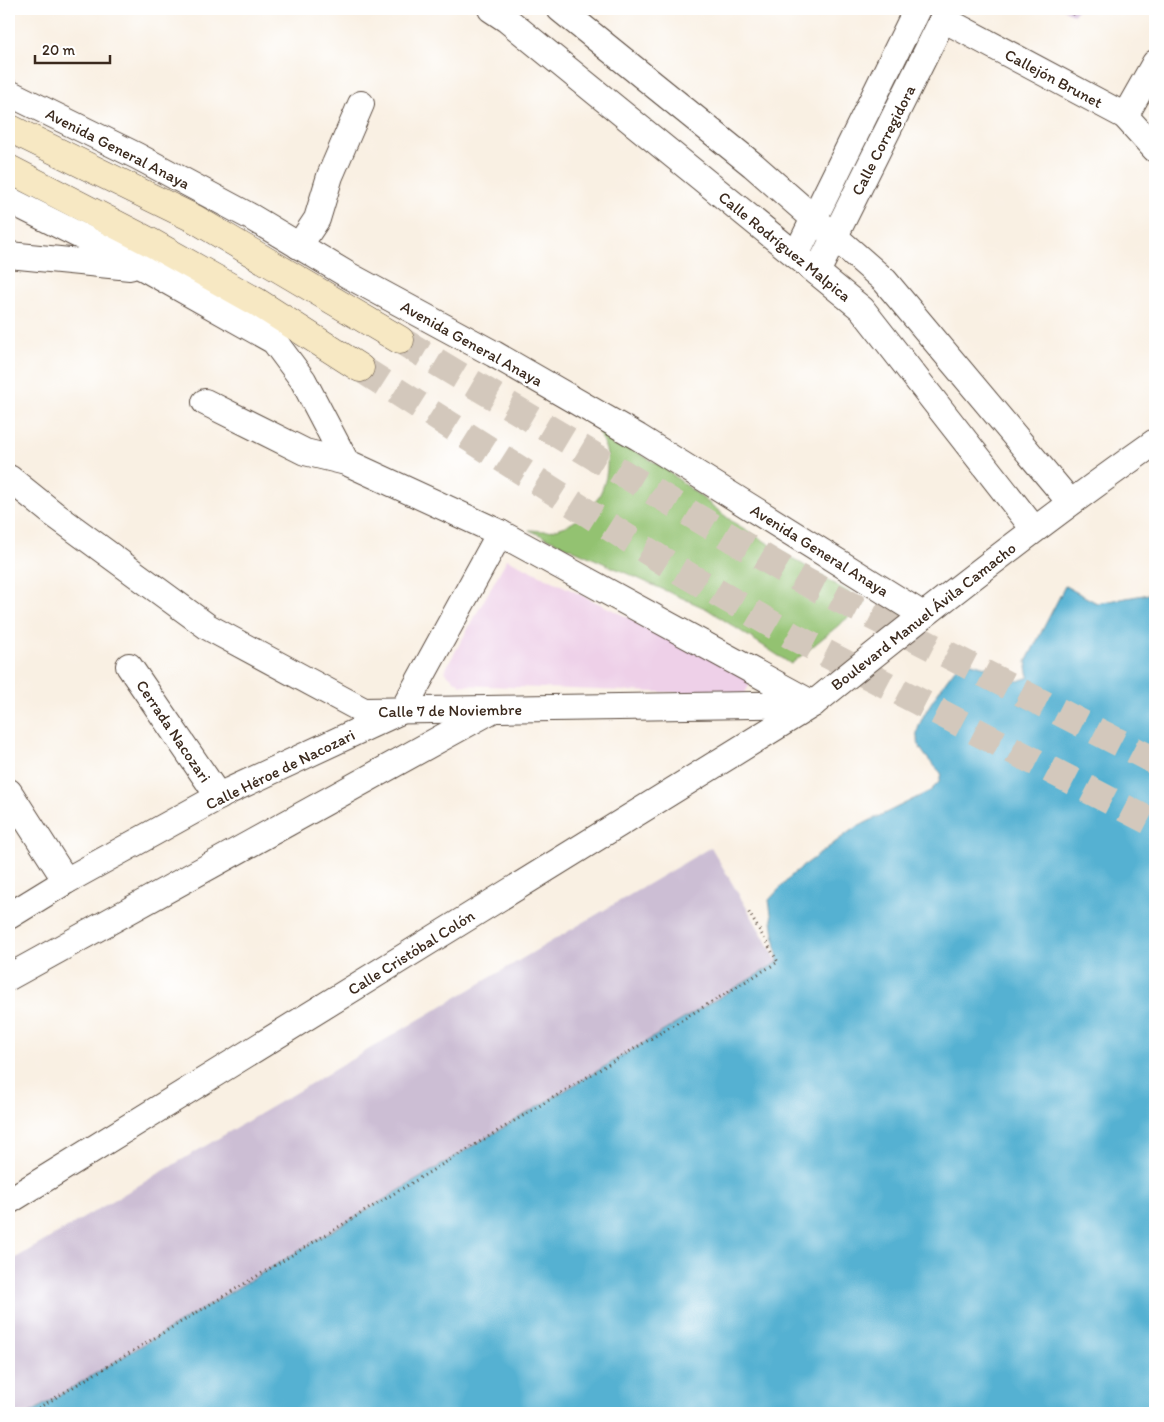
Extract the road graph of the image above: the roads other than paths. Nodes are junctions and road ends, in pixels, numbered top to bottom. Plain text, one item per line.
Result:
1 (491, 9) edge
2 (560, 9) edge
3 (917, 9) edge
4 (946, 14) edge
5 (1155, 63) edge
6 (9, 93) edge
7 (361, 104) dead end
8 (1125, 116) junction
9 (9, 128) edge
10 (1155, 149) edge
11 (9, 169) edge
12 (9, 200) edge
13 (814, 219) junction
14 (835, 236) junction
15 (300, 246) junction
16 (9, 255) edge
17 (796, 255) junction
18 (146, 269) junction
19 (817, 272) junction
20 (400, 340) tunnel mouth
21 (360, 368) tunnel mouth
22 (205, 402) dead end
23 (1155, 442) edge
24 (346, 462) junction
25 (9, 478) edge
26 (1070, 502) junction
27 (1034, 529) junction
28 (500, 533) junction
29 (923, 615) junction
30 (129, 666) dead end
31 (813, 704) junction
32 (495, 709) junction
33 (403, 710) junction
34 (9, 792) edge
35 (219, 797) junction
36 (66, 881) junction
37 (9, 916) edge
38 (9, 977) edge
39 (9, 1201) edge

1 - 17 street, Calle Rodríguez Malpica
2 - 13 street
3 - 13 street, Calle Corregidora
4 - 8 street, Callejón Brunet
4 - 14 street, Calle Corregidora
5 - 8 street
6 - 15 street, Avenida General Anaya
7 - 15 street
8 - 10 street, Callejón Brunet
9 - 20 main road, Avenida General Anaya
11 - 21 main road
12 - 18 street
13 - 14 street
13 - 17 street, Calle Corregidora
14 - 19 street, Calle Corregidora
14 - 26 street
15 - 29 street, Avenida General Anaya
16 - 18 street
17 - 19 street, Calle Rodríguez Malpica
18 - 24 street
19 - 27 street, Calle Rodríguez Malpica
22 - 24 street
23 - 26 street, Boulevard Manuel Ávila Camacho
24 - 28 street
25 - 33 street, Calle 7 de Noviembre
26 - 27 street, Boulevard Manuel Ávila Camacho
27 - 29 street, Boulevard Manuel Ávila Camacho
28 - 31 street
28 - 33 street
29 - 31 street, Boulevard Manuel Ávila Camacho
30 - 35 street, Cerrada Nacozari
31 - 32 street, Calle 7 de Noviembre
31 - 39 street, Calle Cristóbal Colón
32 - 33 street, Calle 7 de Noviembre
32 - 38 street
33 - 35 street, Calle Héroe de Nacozari
34 - 36 street
35 - 36 street, Calle Héroe de Nacozari
36 - 37 street, Calle Héroe de Nacozari

